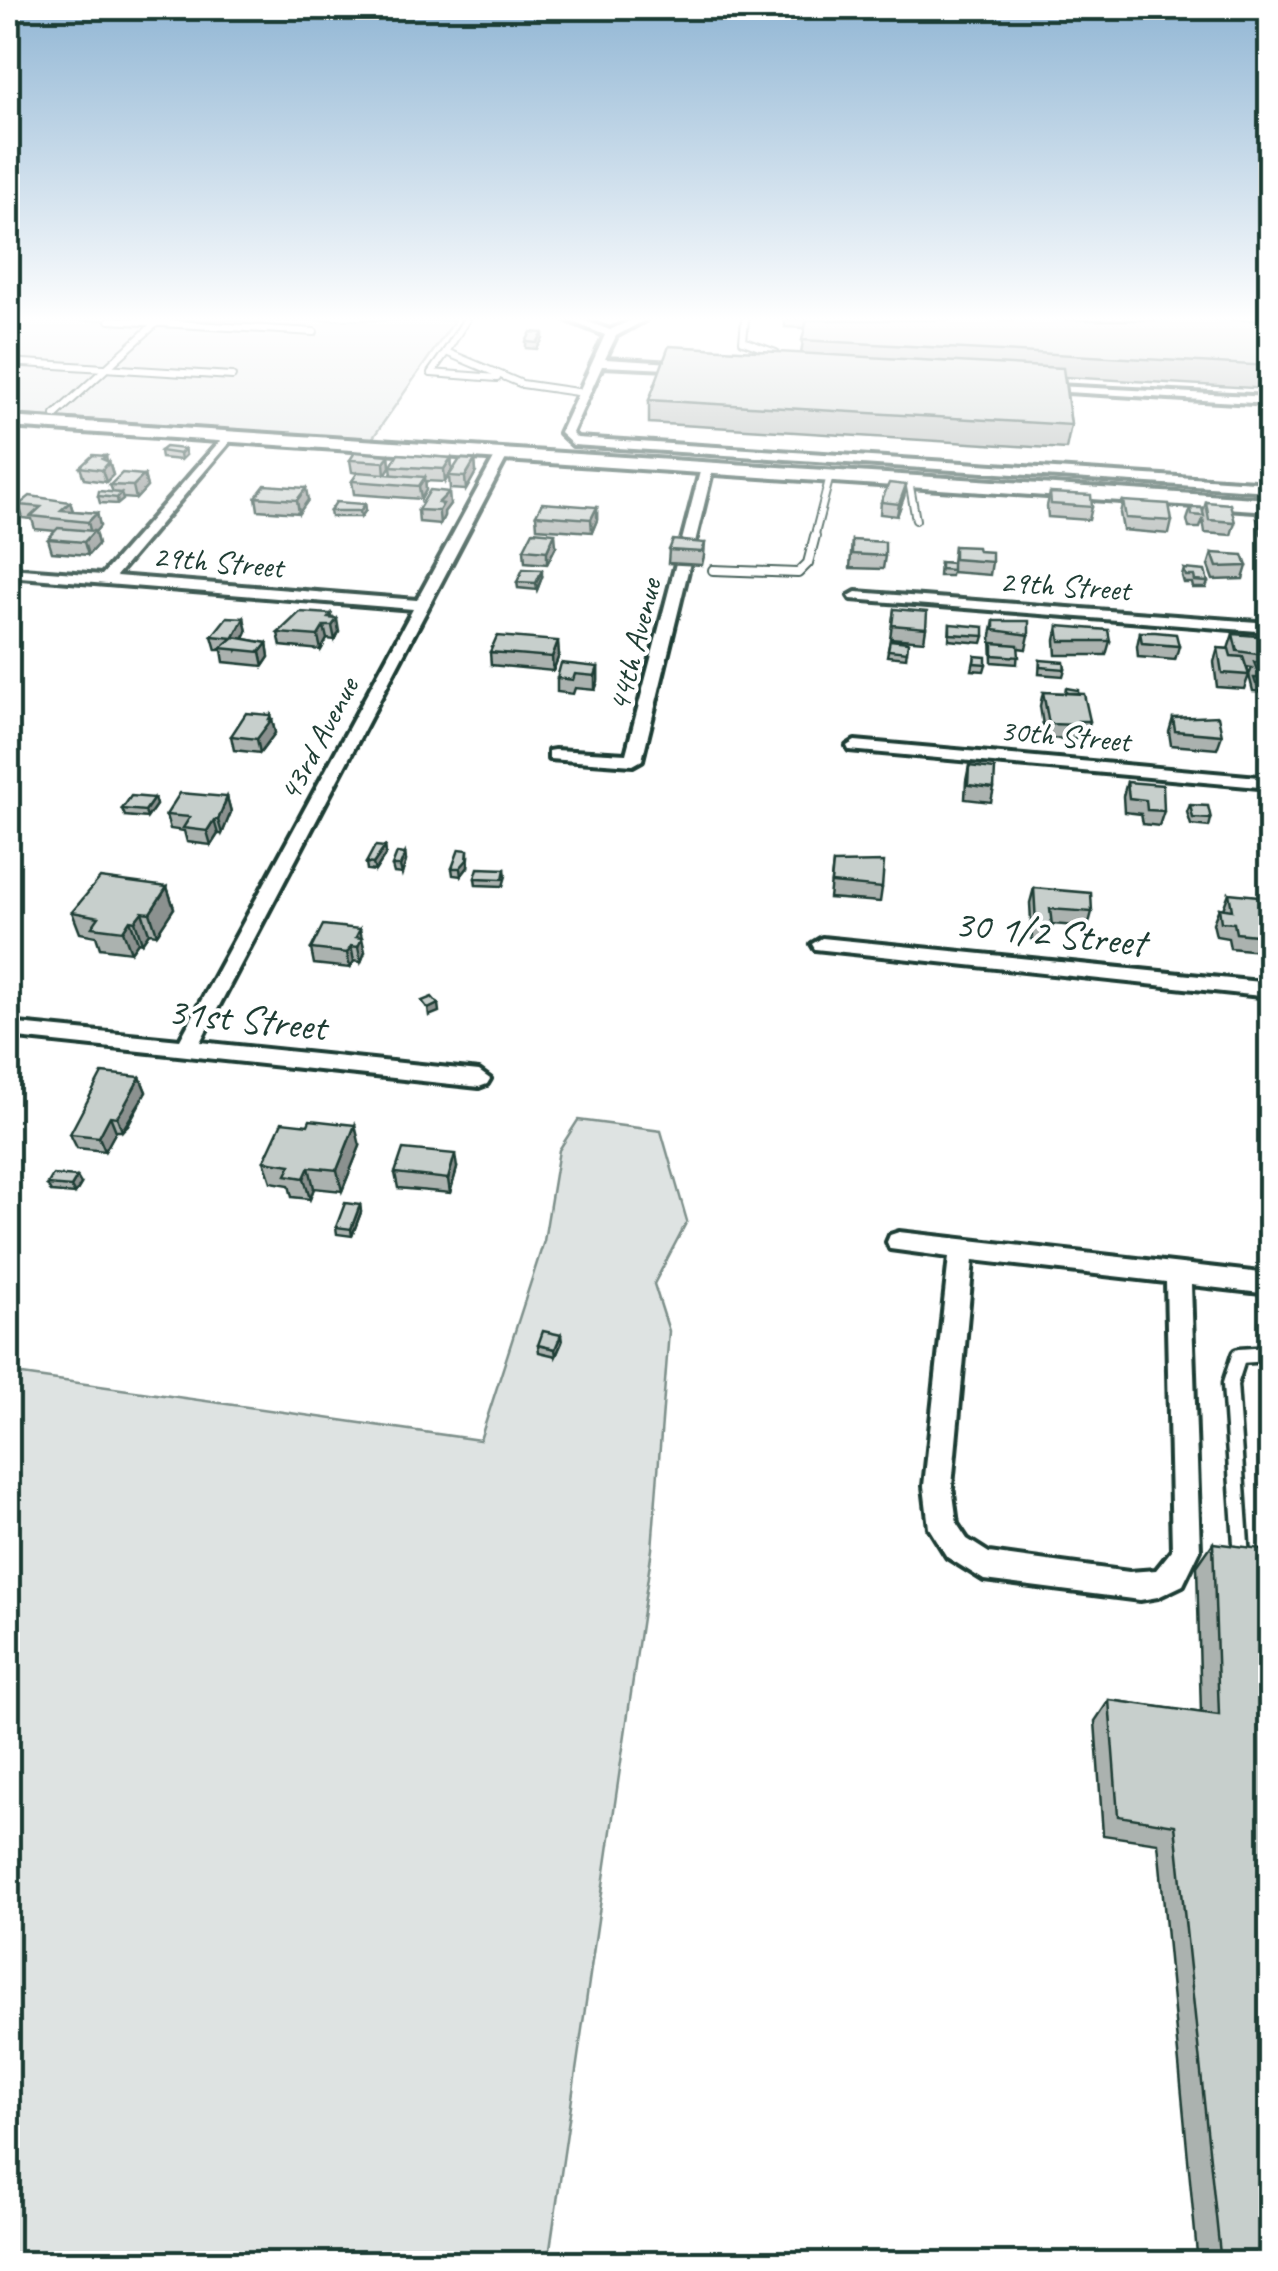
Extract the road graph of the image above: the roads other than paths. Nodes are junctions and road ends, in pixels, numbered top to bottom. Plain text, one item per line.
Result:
1 (71, 426) edge
2 (569, 426) edge
3 (228, 436) junction
4 (502, 455) junction
5 (707, 468) junction
6 (830, 476) junction
7 (909, 481) junction
8 (1267, 499) edge
9 (916, 520) dead end
10 (1270, 532) edge
11 (713, 570) dead end
12 (8, 572) edge
13 (106, 579) junction
14 (856, 596) dead end
15 (423, 606) junction
16 (1270, 628) edge
17 (855, 746) dead end
18 (555, 755) dead end
19 (1270, 783) edge
20 (822, 944) dead end
21 (1270, 990) edge
22 (8, 1030) edge
23 (185, 1050) junction
24 (479, 1079) dead end
25 (898, 1242) dead end
26 (962, 1249) junction
27 (1178, 1274) junction
28 (1270, 1284) edge
29 (1270, 1354) edge
30 (1244, 1572) edge

1 - 3 main road
2 - 8 street
3 - 4 main road
3 - 13 street
4 - 5 main road
4 - 15 street, 43rd Avenue
5 - 6 main road
5 - 18 street, 44th Avenue
6 - 7 main road
6 - 11 lane
7 - 8 main road
7 - 9 lane
8 - 10 street
12 - 13 street, 29th Street
13 - 15 street, 29th Street
14 - 16 street, 29th Street
15 - 23 street, 43rd Avenue
17 - 19 street, 30th Street
20 - 21 street, 30 1/2 Street
22 - 23 street, 31st Street
23 - 24 street, 31st Street
25 - 26 street
26 - 27 street
26 - 27 street
27 - 28 street
29 - 30 lane

